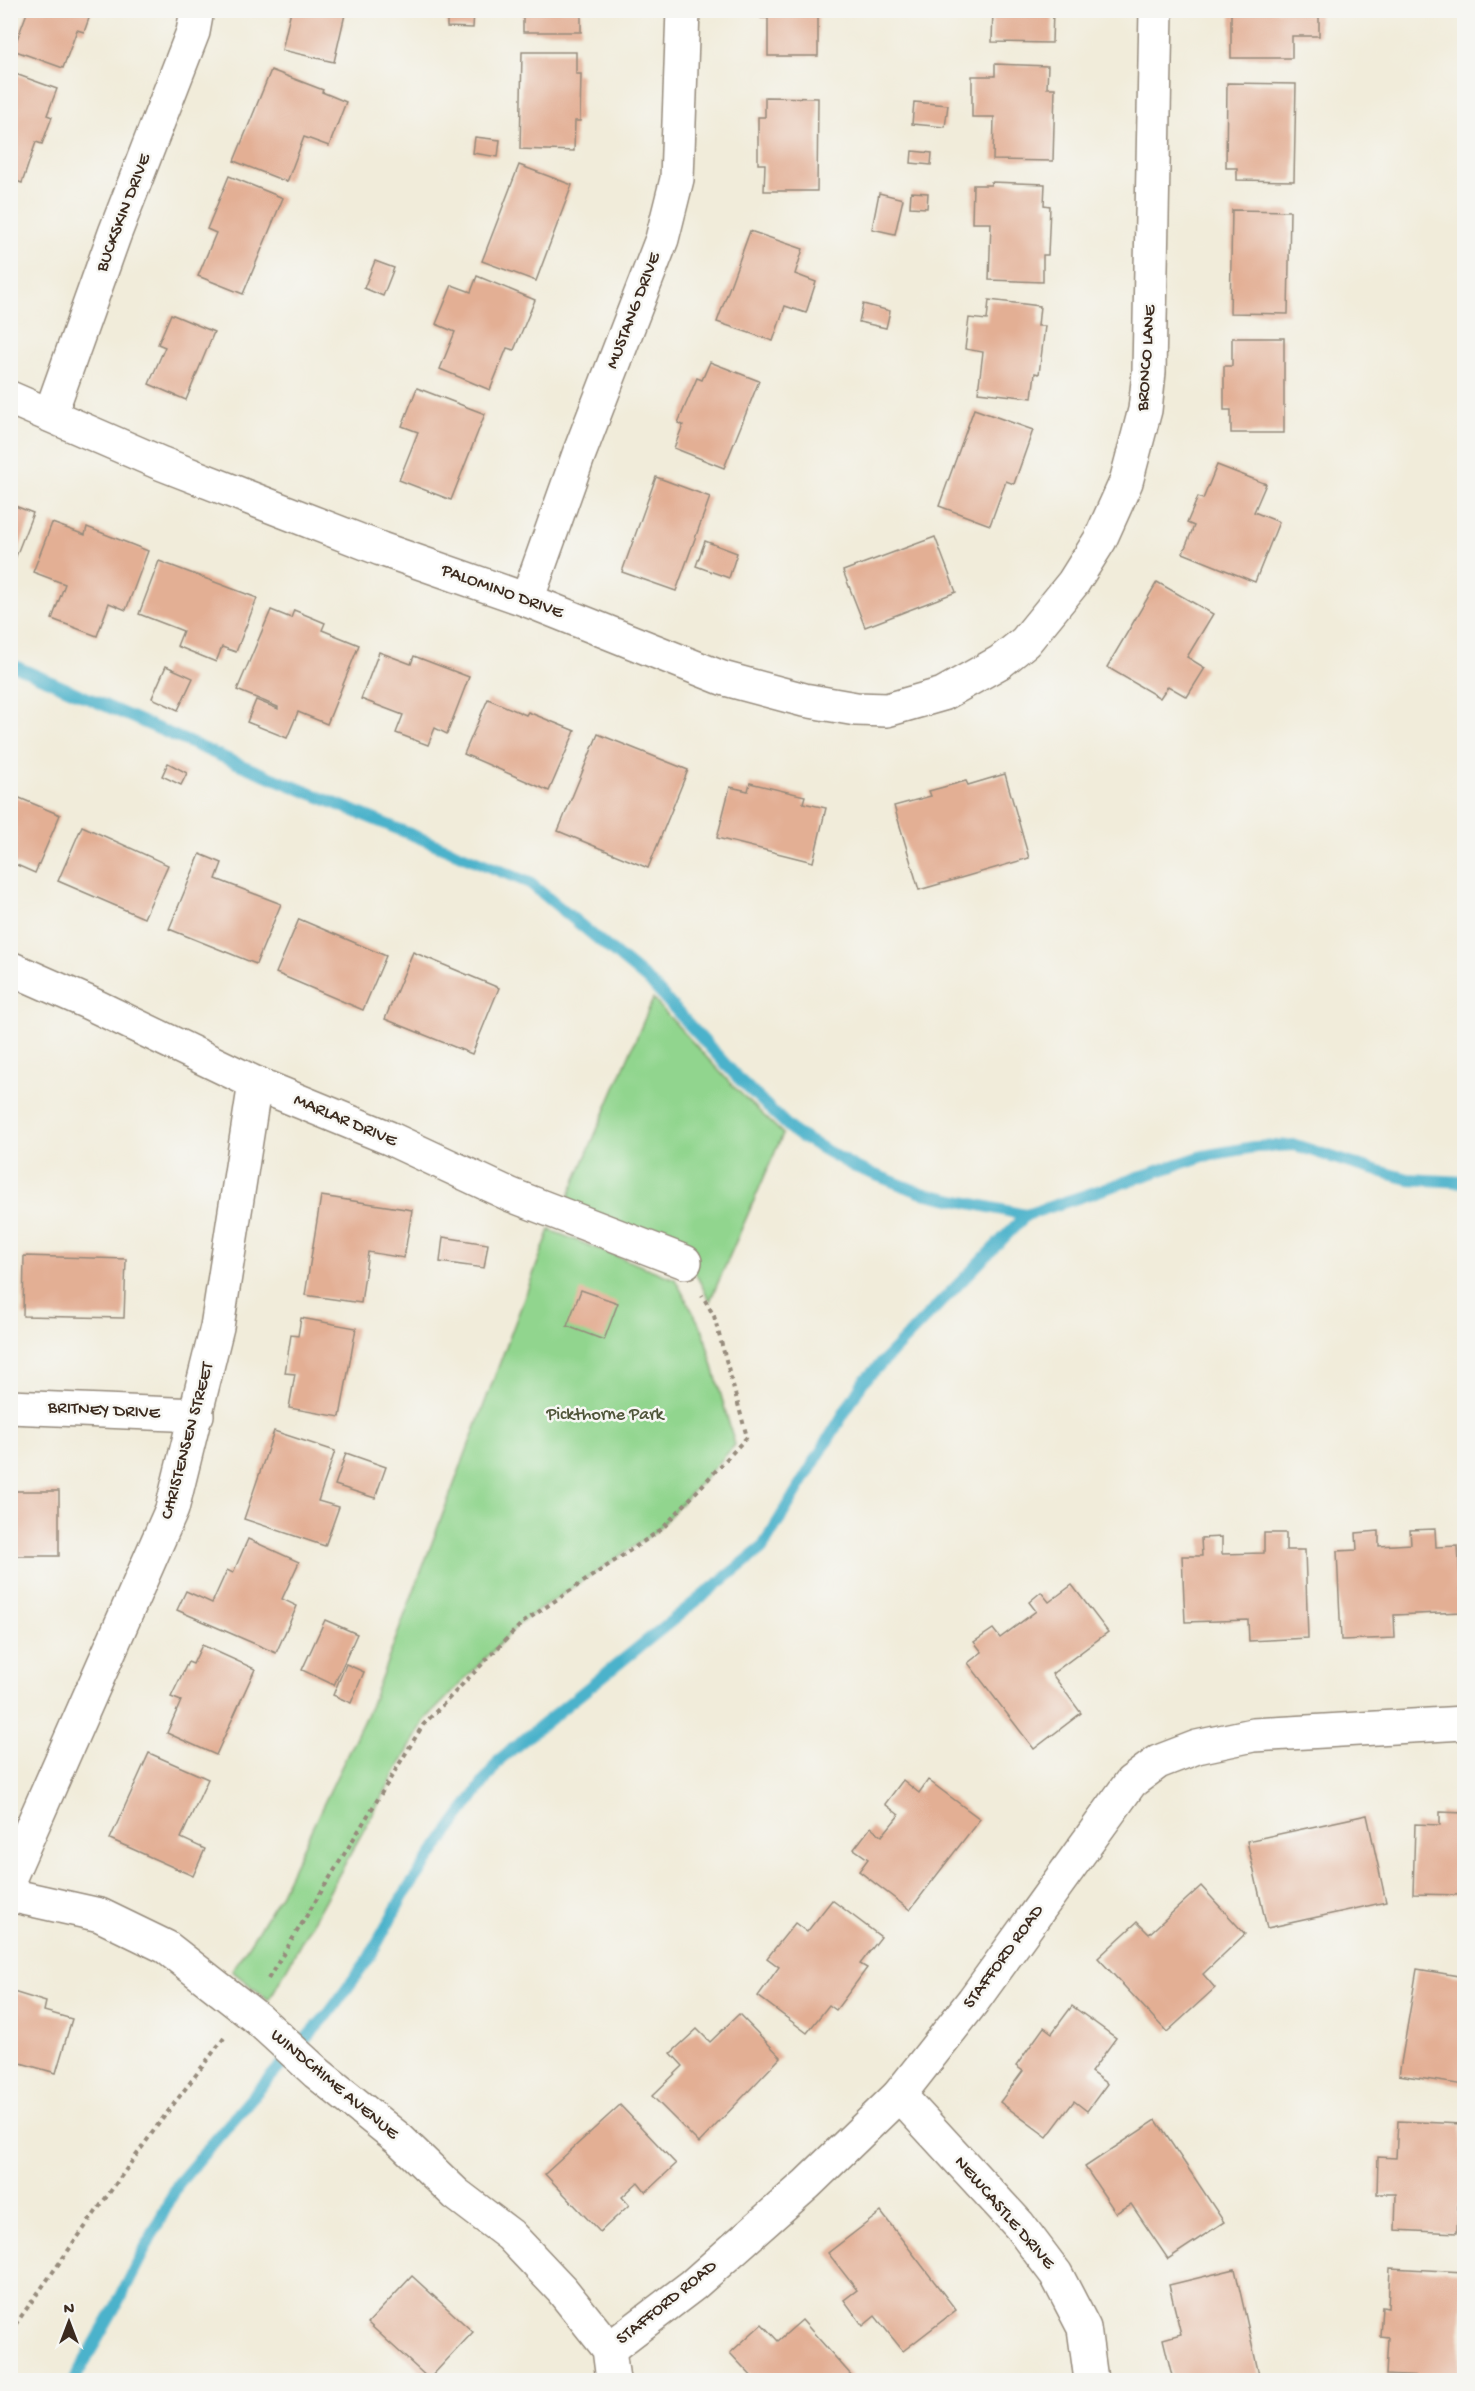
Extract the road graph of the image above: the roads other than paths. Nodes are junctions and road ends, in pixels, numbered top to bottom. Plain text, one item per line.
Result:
1 (197, 10) edge
2 (683, 10) edge
3 (1156, 10) edge
4 (10, 398) edge
5 (50, 415) junction
6 (527, 600) junction
7 (1000, 662) joint
8 (10, 968) edge
9 (255, 1083) junction
10 (685, 1262) road end
11 (10, 1407) edge
12 (196, 1415) junction
13 (1464, 1723) edge
14 (10, 1877) edge
15 (10, 1895) edge
16 (899, 2095) junction
17 (611, 2365) edge
18 (1091, 2380) edge

1 - 5 street, BUCKSKIN DRIVE
2 - 6 street, MUSTANG DRIVE
3 - 7 street, BRONCO LANE
4 - 5 street, PALOMINO DRIVE
5 - 6 street, PALOMINO DRIVE
6 - 7 street, PALOMINO DRIVE
8 - 9 street, MARLAR DRIVE
9 - 10 street, MARLAR DRIVE
9 - 12 street, CHRISTENSEN STREET
11 - 12 street, BRITNEY DRIVE
12 - 14 street, CHRISTENSEN STREET
13 - 16 street, STAFFORD ROAD
15 - 17 street, WINDCHIME AVENUE
16 - 17 street, STAFFORD ROAD
16 - 18 street, NEWCASTLE DRIVE

